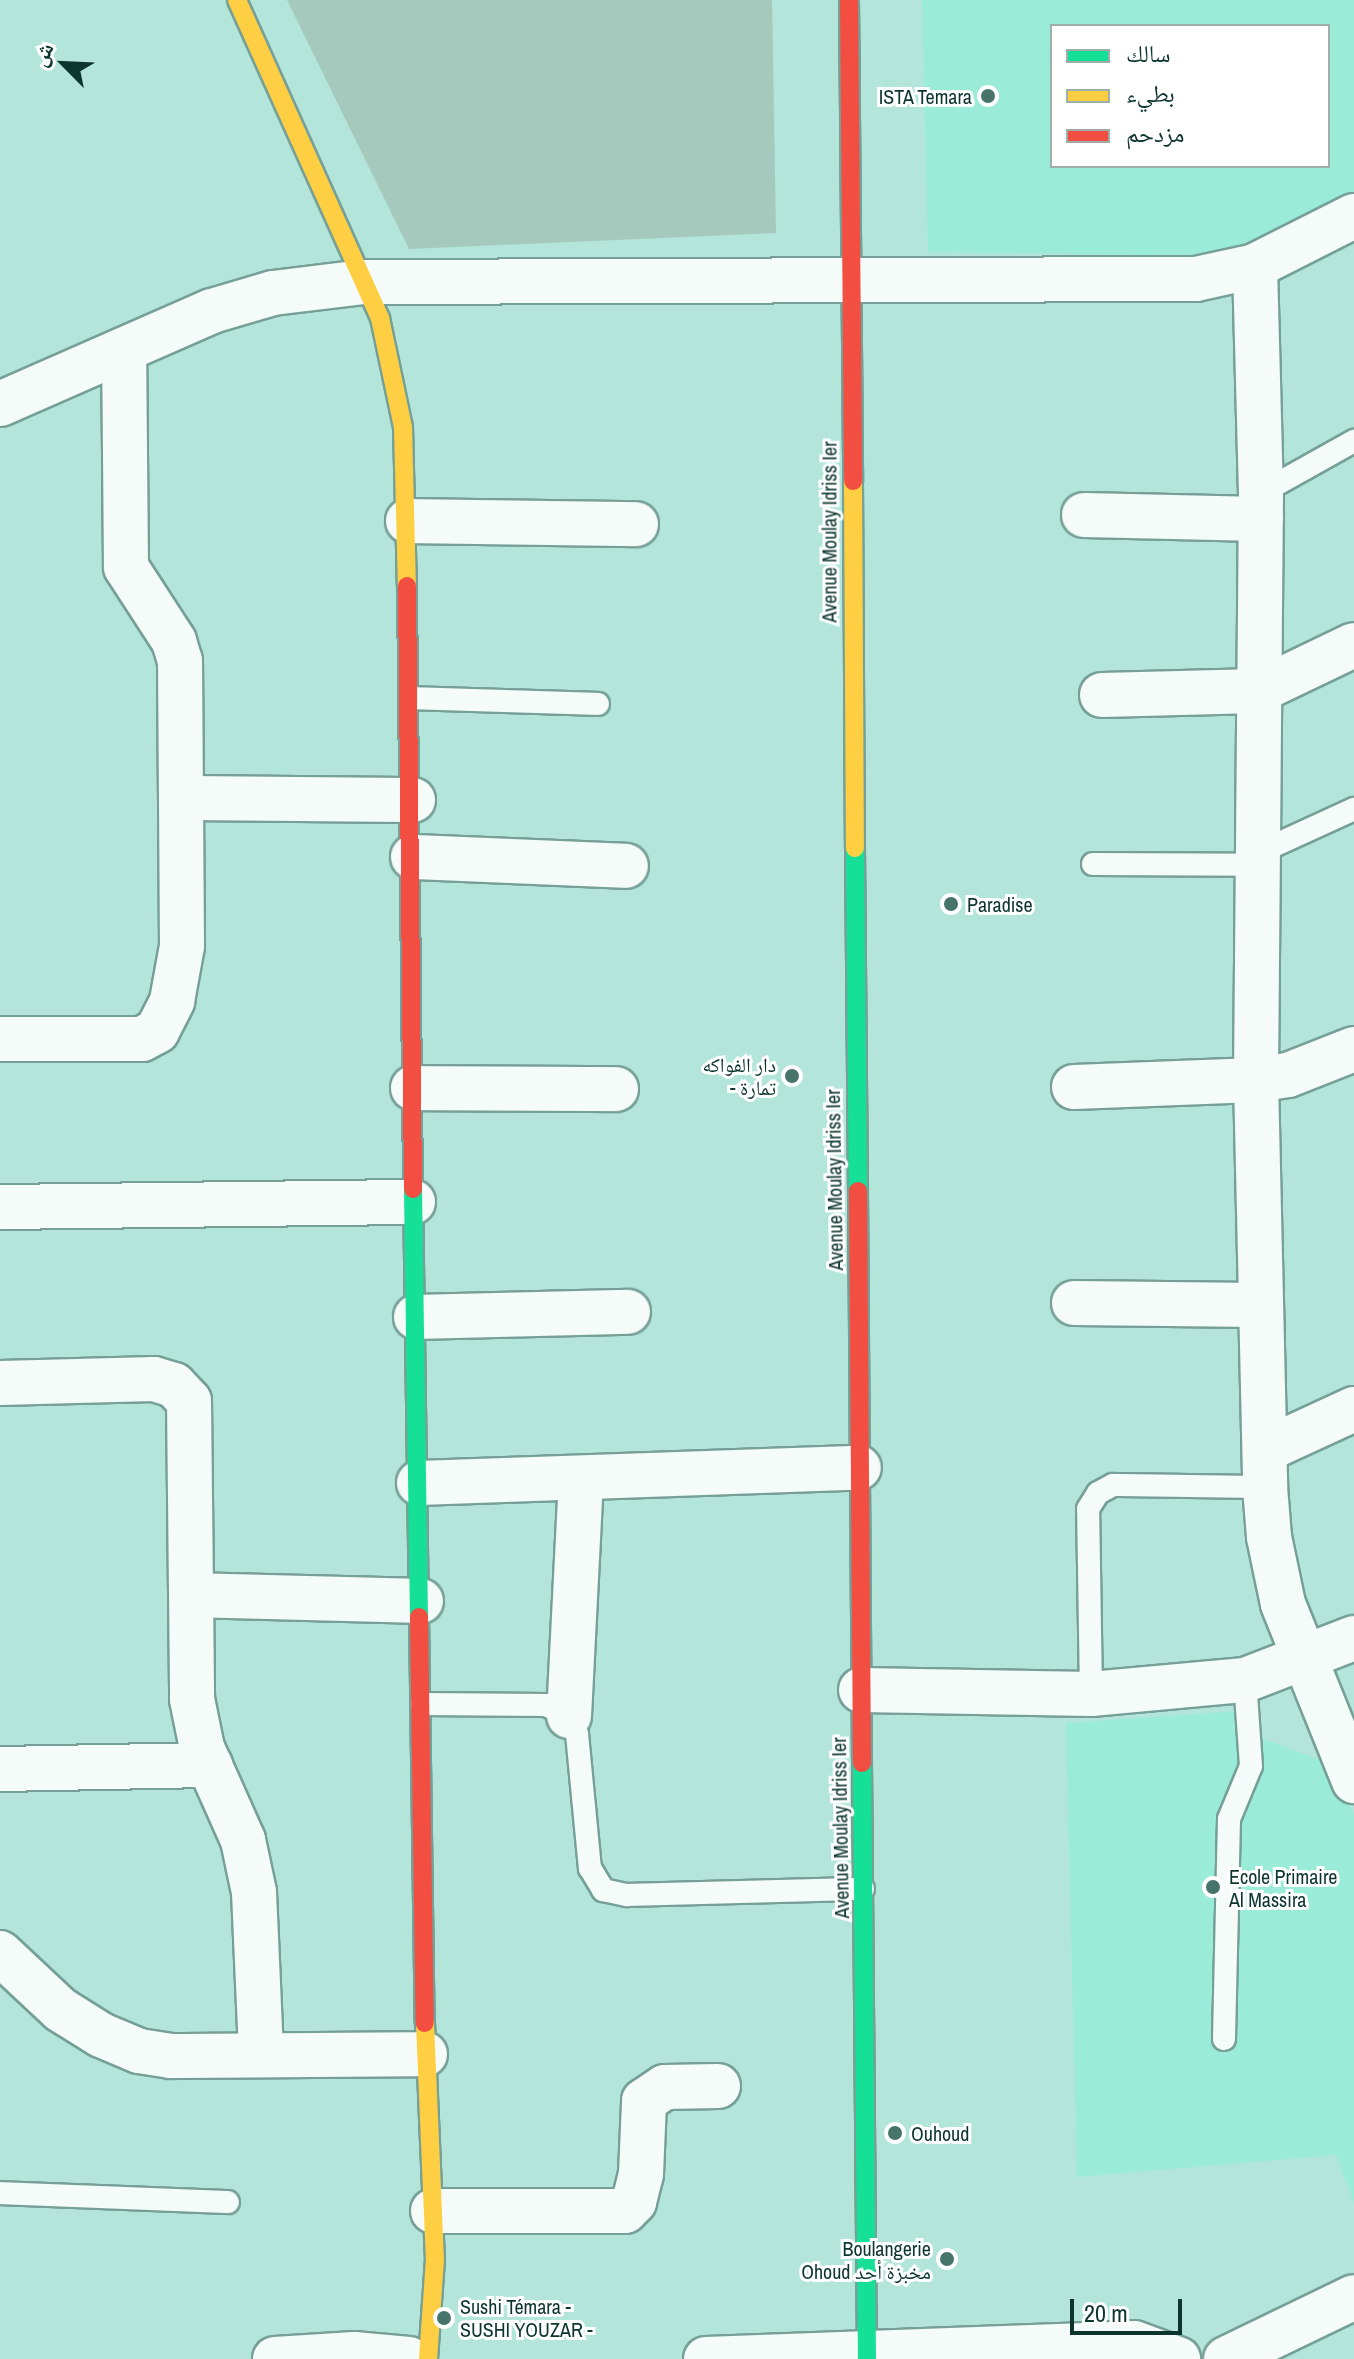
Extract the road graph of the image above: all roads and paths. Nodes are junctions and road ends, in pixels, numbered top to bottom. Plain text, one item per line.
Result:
1 (237, 0) edge
2 (849, 0) edge
3 (1354, 216) edge
4 (1255, 266) junction
5 (364, 282) junction
6 (850, 283) junction
7 (124, 350) junction
8 (0, 404) edge
9 (1354, 441) edge
10 (1261, 506) junction
11 (1084, 515) dead end
12 (408, 521) junction
13 (636, 524) dead end
14 (1354, 645) edge
15 (1258, 691) junction
16 (1102, 695) dead end
17 (411, 698) junction
18 (598, 704) dead end
19 (183, 798) junction
20 (413, 800) junction
21 (1354, 809) edge
22 (413, 857) junction
23 (1259, 859) junction
24 (1093, 864) dead end
25 (626, 866) dead end
26 (0, 1039) edge
27 (1354, 1049) edge
28 (1256, 1080) junction
29 (1074, 1087) dead end
30 (413, 1088) junction
31 (616, 1089) dead end
32 (413, 1202) junction
33 (0, 1207) edge
34 (1074, 1303) dead end
35 (1259, 1305) junction
36 (628, 1312) dead end
37 (416, 1317) junction
38 (0, 1383) edge
39 (1354, 1409) edge
40 (859, 1468) junction
41 (1265, 1469) junction
42 (581, 1478) junction
43 (419, 1483) junction
44 (192, 1595) junction
45 (421, 1601) junction
46 (1354, 1638) edge
47 (1304, 1661) junction
48 (1245, 1680) junction
49 (861, 1690) junction
50 (1091, 1694) junction
51 (422, 1704) junction
52 (569, 1716) junction
53 (210, 1765) junction
54 (0, 1769) edge
55 (1354, 1781) edge
56 (863, 1889) junction
57 (0, 1953) edge
58 (1224, 2039) dead end
59 (261, 2054) junction
60 (425, 2054) junction
61 (718, 2086) dead end
62 (0, 2193) edge
63 (228, 2202) dead end
64 (433, 2211) junction
65 (1354, 2297) edge
66 (867, 2355) edge
67 (275, 2359) edge
68 (409, 2359) edge
69 (428, 2359) edge
70 (706, 2359) edge
71 (1178, 2359) edge
72 (1226, 2359) edge

1 - 5 street
2 - 6 street, Avenue Moulay Idriss Ier
3 - 4 street
4 - 6 street
4 - 10 street
5 - 6 street
5 - 7 street
5 - 12 street
6 - 40 street, Avenue Moulay Idriss Ier
7 - 8 street
7 - 19 street
9 - 10 lane
10 - 11 street
10 - 15 street
12 - 13 street
12 - 17 street
14 - 15 street
15 - 16 street
15 - 23 street
17 - 18 lane
17 - 20 street
19 - 20 street
19 - 26 street
20 - 22 street
21 - 23 lane
22 - 25 street
22 - 30 street
23 - 24 lane
23 - 28 street
27 - 28 street
28 - 29 street
28 - 35 street
30 - 31 street
30 - 32 street
32 - 33 street
32 - 37 street
34 - 35 street
35 - 41 street
36 - 37 street
37 - 43 street
38 - 44 street
39 - 41 street
40 - 42 street
40 - 49 street, Avenue Moulay Idriss Ier
41 - 47 street
41 - 50 lane
42 - 43 street
42 - 52 street
43 - 45 street
44 - 45 street
44 - 53 street
45 - 51 street
46 - 47 street
47 - 48 street
47 - 55 street
48 - 50 street
48 - 58 lane
49 - 50 street
49 - 56 street, Avenue Moulay Idriss Ier
51 - 52 lane
51 - 60 street
52 - 56 lane
53 - 54 street
53 - 59 street
56 - 66 street, Avenue Moulay Idriss Ier
57 - 59 street
59 - 60 street
60 - 64 street
61 - 64 street
62 - 63 lane
64 - 69 street
65 - 72 street
66 - 70 street
66 - 71 street
67 - 68 street

